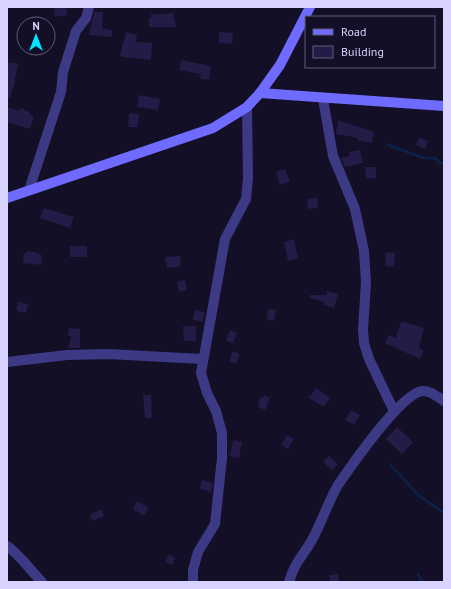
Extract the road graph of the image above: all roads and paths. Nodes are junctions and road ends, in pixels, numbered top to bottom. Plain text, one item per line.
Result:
1 (89, 7) edge
2 (310, 7) edge
3 (305, 16) edge
4 (305, 17) edge
5 (260, 93) junction
6 (323, 99) junction
7 (444, 106) edge
8 (247, 107) junction
9 (29, 190) junction
10 (7, 198) edge
11 (202, 359) junction
12 (7, 362) edge
13 (444, 401) edge
14 (394, 410) junction
15 (7, 546) edge
16 (42, 582) edge
17 (192, 582) edge
18 (290, 582) edge

1 - 9 street
2 - 3 street
4 - 5 street
5 - 6 street
5 - 8 street
6 - 7 street
6 - 14 street
8 - 9 street
8 - 11 street
9 - 10 street
11 - 12 street
11 - 17 street
13 - 14 street
14 - 18 street
15 - 16 street

